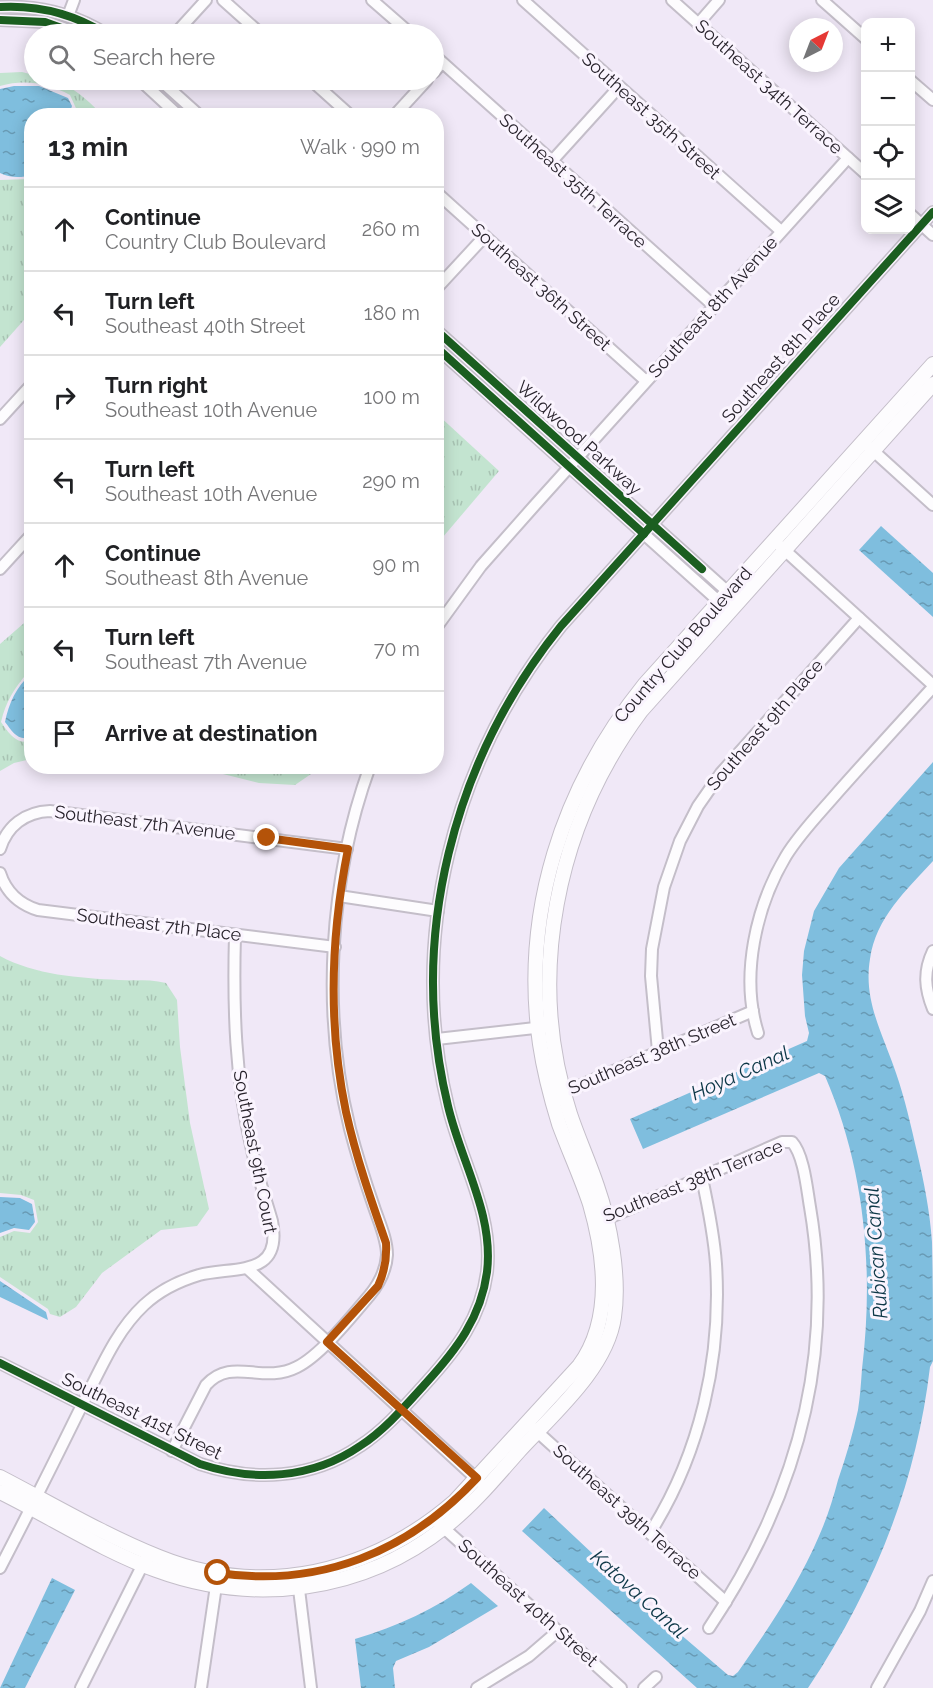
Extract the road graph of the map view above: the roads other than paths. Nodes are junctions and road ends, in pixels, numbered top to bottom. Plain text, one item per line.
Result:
1 (74, 0) edge
2 (206, 0) edge
3 (223, 0) edge
4 (372, 0) edge
5 (523, 0) edge
6 (672, 0) edge
7 (719, 0) edge
8 (822, 0) edge
9 (0, 7) edge
10 (68, 16) junction
11 (0, 20) edge
12 (50, 24) edge
13 (85, 24) edge
14 (184, 24) edge
15 (250, 24) edge
16 (400, 24) edge
17 (698, 24) junction
18 (861, 35) edge
19 (444, 65) edge
20 (915, 84) edge
21 (619, 87) junction
22 (151, 90) edge
23 (171, 90) edge
24 (322, 90) edge
25 (418, 90) edge
26 (933, 100) edge
27 (170, 108) edge
28 (191, 108) edge
29 (342, 108) edge
30 (401, 108) edge
31 (848, 158) junction
32 (552, 161) junction
33 (861, 170) edge
34 (444, 199) edge
35 (933, 212) edge
36 (915, 219) edge
37 (921, 224) junction
38 (781, 231) junction
39 (933, 235) edge
40 (485, 236) junction
41 (444, 280) edge
42 (714, 306) junction
43 (444, 337) edge
44 (444, 354) edge
45 (933, 364) edge
46 (646, 381) junction
47 (933, 384) edge
48 (24, 393) edge
49 (0, 419) edge
50 (868, 446) junction
51 (578, 457) junction
52 (569, 467) junction
53 (933, 505) edge
54 (652, 524) junction
55 (644, 534) junction
56 (24, 543) edge
57 (779, 545) junction
58 (0, 569) edge
59 (728, 602) junction
60 (444, 617) edge
61 (860, 618) junction
62 (933, 686) edge
63 (367, 774) edge
64 (0, 849) edge
65 (348, 849) junction
66 (0, 873) edge
67 (339, 896) junction
68 (438, 911) junction
69 (235, 935) junction
70 (335, 947) junction
71 (933, 951) edge
72 (933, 1009) edge
73 (753, 1011) junction
74 (545, 1027) junction
75 (758, 1033) dead end
76 (437, 1039) junction
77 (658, 1051) junction
78 (558, 1095) junction
79 (702, 1178) junction
80 (600, 1220) junction
81 (248, 1269) junction
82 (327, 1342) junction
83 (0, 1363) edge
84 (82, 1405) junction
85 (401, 1409) junction
86 (532, 1427) junction
87 (172, 1451) junction
88 (0, 1477) edge
89 (482, 1483) junction
90 (0, 1492) edge
91 (33, 1501) junction
92 (439, 1523) junction
93 (650, 1533) junction
94 (146, 1559) junction
95 (0, 1568) edge
96 (217, 1580) junction
97 (933, 1581) edge
98 (298, 1582) junction
99 (726, 1602) junction
100 (709, 1628) dead end
101 (558, 1630) junction
102 (656, 1677) dead end
103 (81, 1688) edge
104 (201, 1688) edge
105 (311, 1688) edge
106 (477, 1688) edge
107 (621, 1688) edge
108 (644, 1688) edge
109 (877, 1688) edge

1 - 10 street
2 - 14 street
3 - 15 street
4 - 16 street
5 - 21 street, Southeast 35th Street
6 - 17 street, Southeast 34th Terrace
7 - 17 street
8 - 18 street
9 - 10 street
10 - 13 street
11 - 12 street
17 - 31 street, Southeast 34th Terrace
19 - 32 street, Southeast 35th Terrace
20 - 26 street
21 - 32 street
21 - 38 street, Southeast 35th Street
22 - 27 street
23 - 28 street
24 - 29 street
25 - 30 street
31 - 33 street, Southeast 34th Terrace
31 - 38 street, Southeast 8th Avenue
32 - 42 street, Southeast 35th Terrace
34 - 40 street, Southeast 36th Street
35 - 37 street, Southeast 8th Place
36 - 37 street
37 - 39 street
37 - 54 street, Southeast 8th Place
38 - 42 street, Southeast 8th Avenue
40 - 41 street
40 - 46 street, Southeast 36th Street
42 - 46 street, Southeast 8th Avenue
43 - 51 street, Wildwood Parkway
44 - 52 street, Wildwood Parkway
45 - 50 main road, Country Club Boulevard
46 - 51 street, Southeast 8th Avenue
47 - 50 main road, Country Club Boulevard
48 - 49 street
50 - 53 street
50 - 57 main road, Country Club Boulevard
51 - 52 street, Southeast 8th Avenue
51 - 54 street, Wildwood Parkway
52 - 55 street, Wildwood Parkway
52 - 60 street
54 - 55 street, Southeast 8th Place
54 - 59 street, Wildwood Parkway
55 - 59 street, Wildwood Parkway
55 - 68 street
56 - 58 street
57 - 59 main road, Country Club Boulevard
57 - 61 street
59 - 74 main road, Country Club Boulevard
61 - 62 street
61 - 77 street, Southeast 9th Place
62 - 73 street
63 - 65 street
64 - 65 street, Southeast 7th Avenue
65 - 67 street
66 - 69 street, Southeast 7th Place
67 - 68 street
67 - 70 street
68 - 76 street
69 - 70 street, Southeast 7th Place
69 - 81 street, Southeast 9th Court
70 - 82 street
71 - 72 street
73 - 75 street
73 - 77 street, Southeast 38th Street
74 - 76 street
74 - 78 main road, Country Club Boulevard
76 - 85 street, Southeast 41st Street
77 - 78 street, Southeast 38th Street
78 - 80 main road, Country Club Boulevard
79 - 80 street, Southeast 38th Terrace
79 - 93 street
79 - 99 street, Southeast 38th Terrace
80 - 86 main road, Country Club Boulevard
81 - 82 street
81 - 84 street
82 - 85 street
82 - 87 street
83 - 84 street, Southeast 41st Street
84 - 87 street, Southeast 41st Street
84 - 91 street
85 - 87 street, Southeast 41st Street
85 - 89 street
86 - 89 main road, Country Club Boulevard
86 - 93 street, Southeast 39th Terrace
88 - 91 main road, Country Club Boulevard
89 - 92 main road, Country Club Boulevard
90 - 91 main road, Country Club Boulevard
91 - 94 main road, Country Club Boulevard
91 - 95 street
92 - 98 main road, Country Club Boulevard
92 - 101 street, Southeast 40th Street
93 - 99 street, Southeast 39th Terrace
94 - 96 main road, Country Club Boulevard
94 - 103 street
96 - 98 main road, Country Club Boulevard
96 - 104 street
97 - 109 street
98 - 105 street
99 - 100 street
101 - 106 street
101 - 107 street, Southeast 40th Street
102 - 108 street

